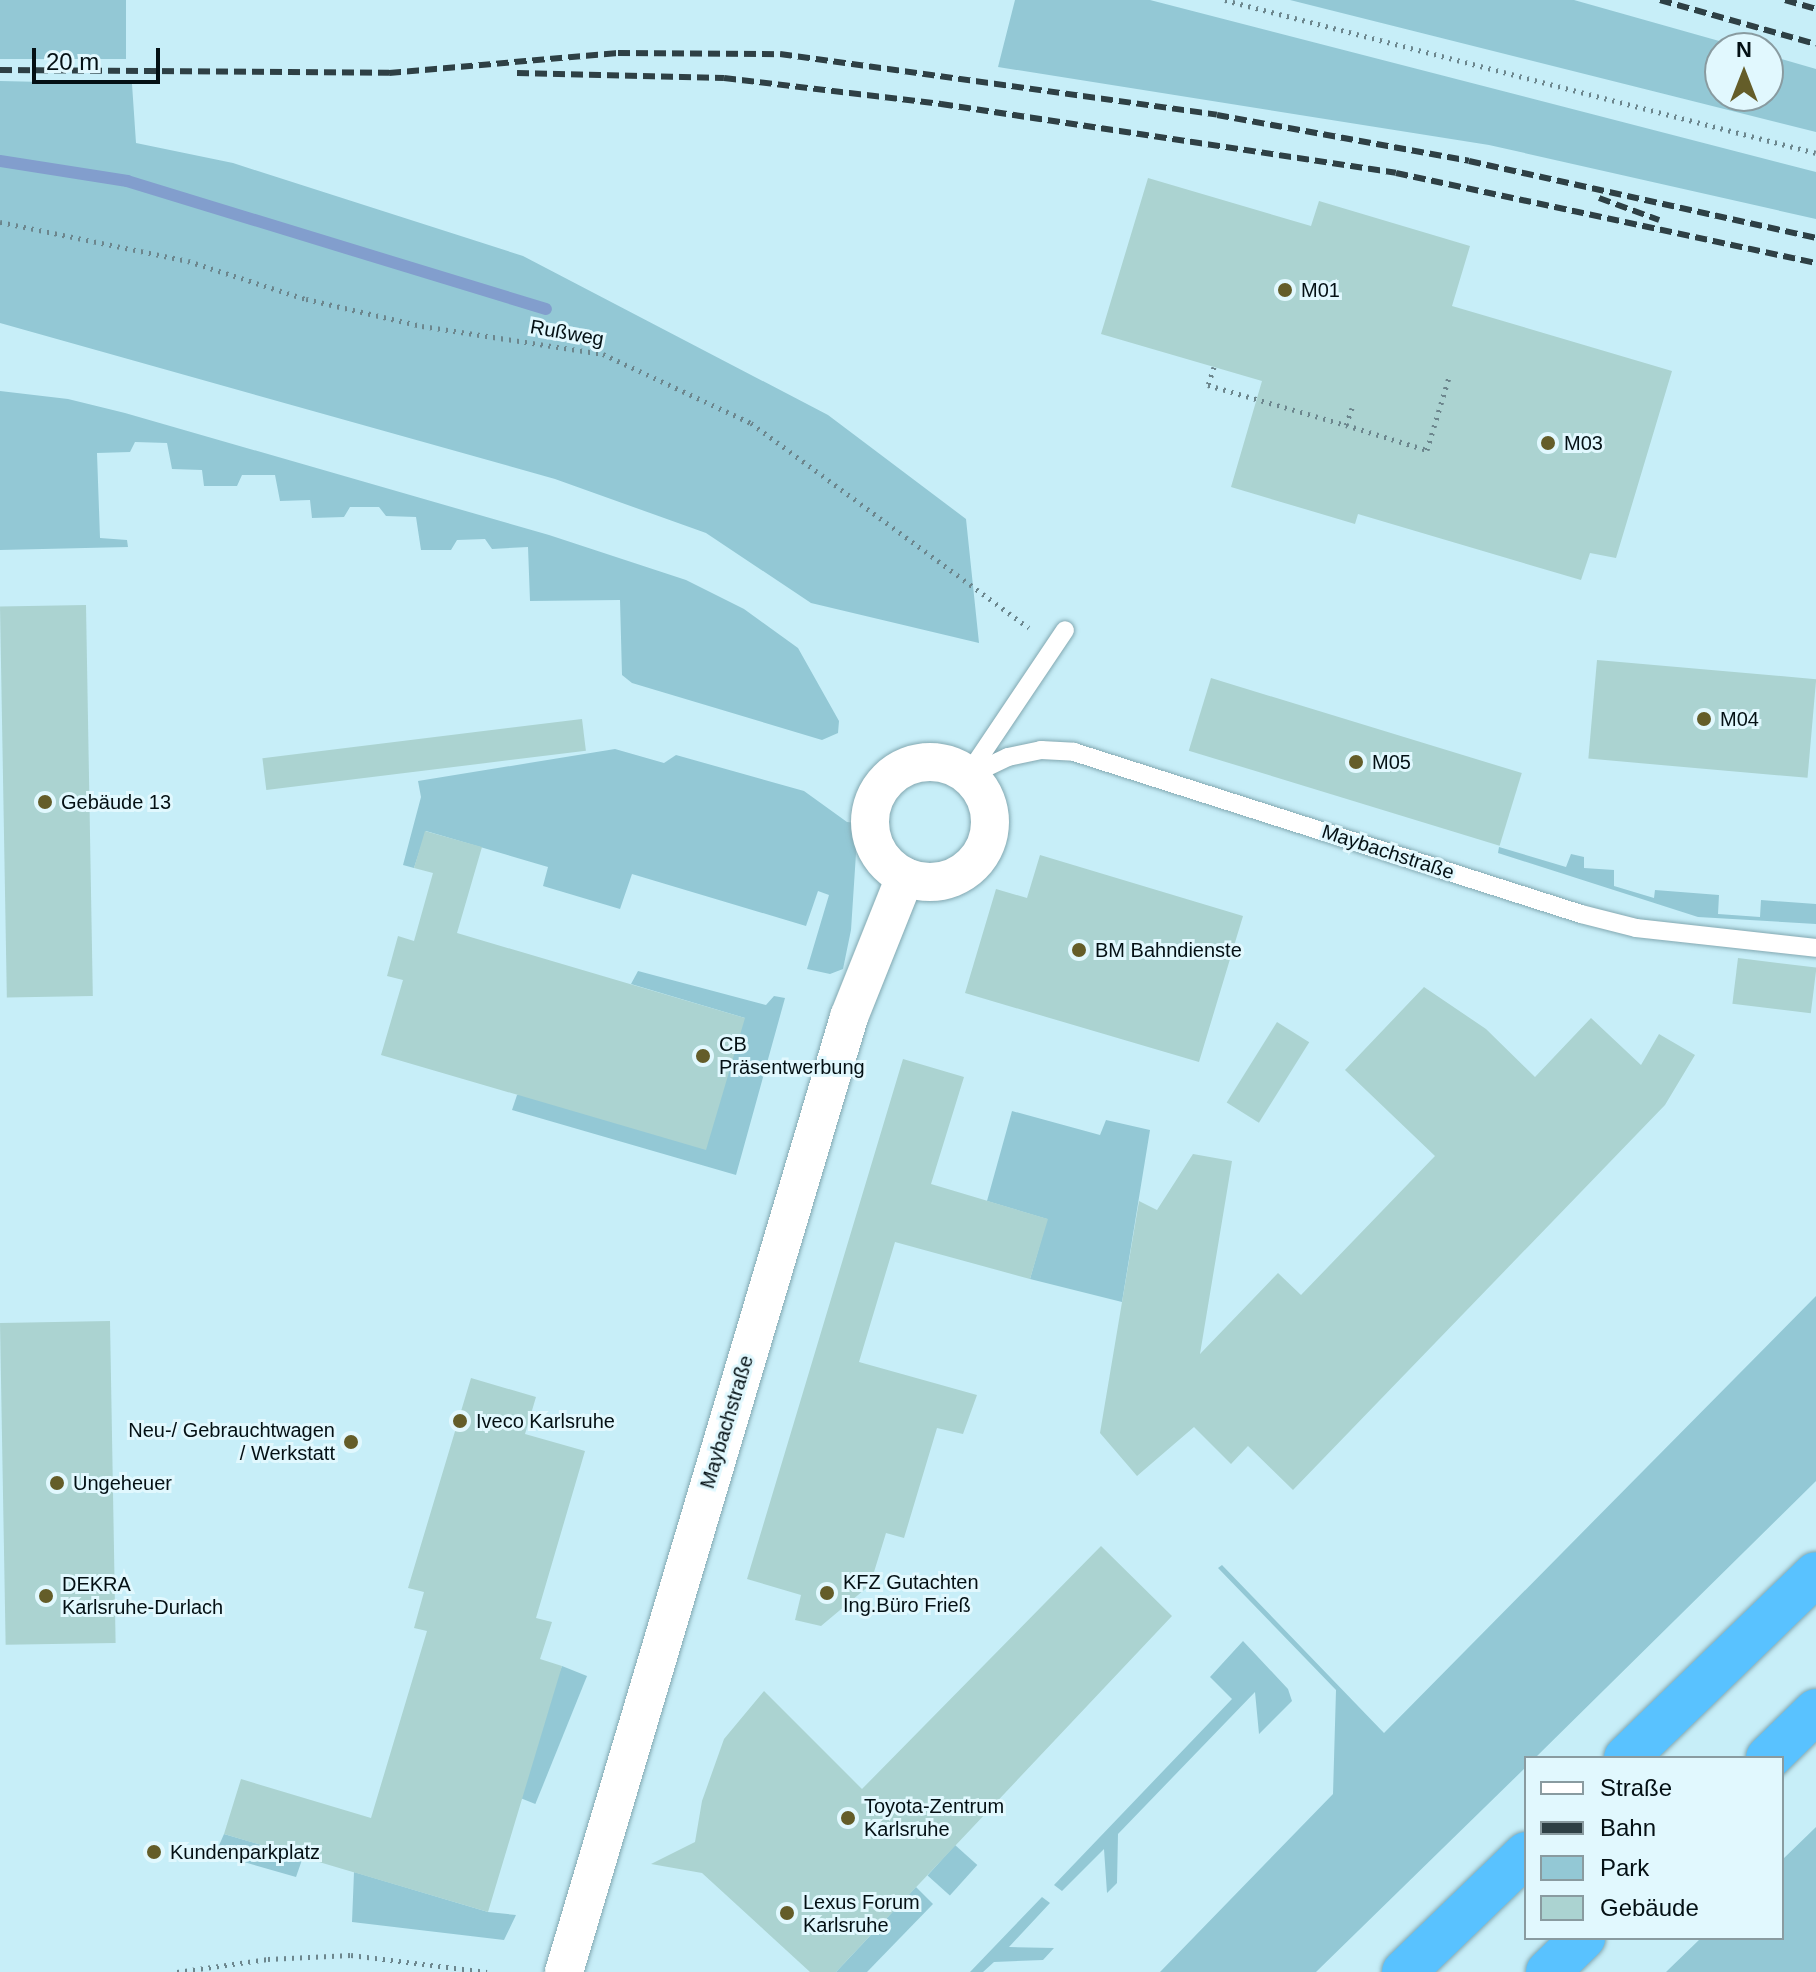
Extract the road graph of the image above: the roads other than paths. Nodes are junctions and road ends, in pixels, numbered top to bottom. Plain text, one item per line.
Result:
1 (1060, 638) road end
2 (968, 776) junction
3 (905, 877) junction
4 (1816, 948) edge
5 (1816, 1574) edge
6 (1816, 1711) edge
7 (1628, 1756) edge
8 (1770, 1756) edge
9 (1524, 1856) edge
10 (1581, 1940) edge
11 (564, 1972) edge
12 (1404, 1972) edge
13 (1548, 1972) edge

1 - 2 lane
2 - 3 street
2 - 3 street
2 - 4 lane, Maybachstraße
3 - 11 street, Maybachstraße
5 - 7 highway
6 - 8 highway
9 - 12 highway
10 - 13 highway

